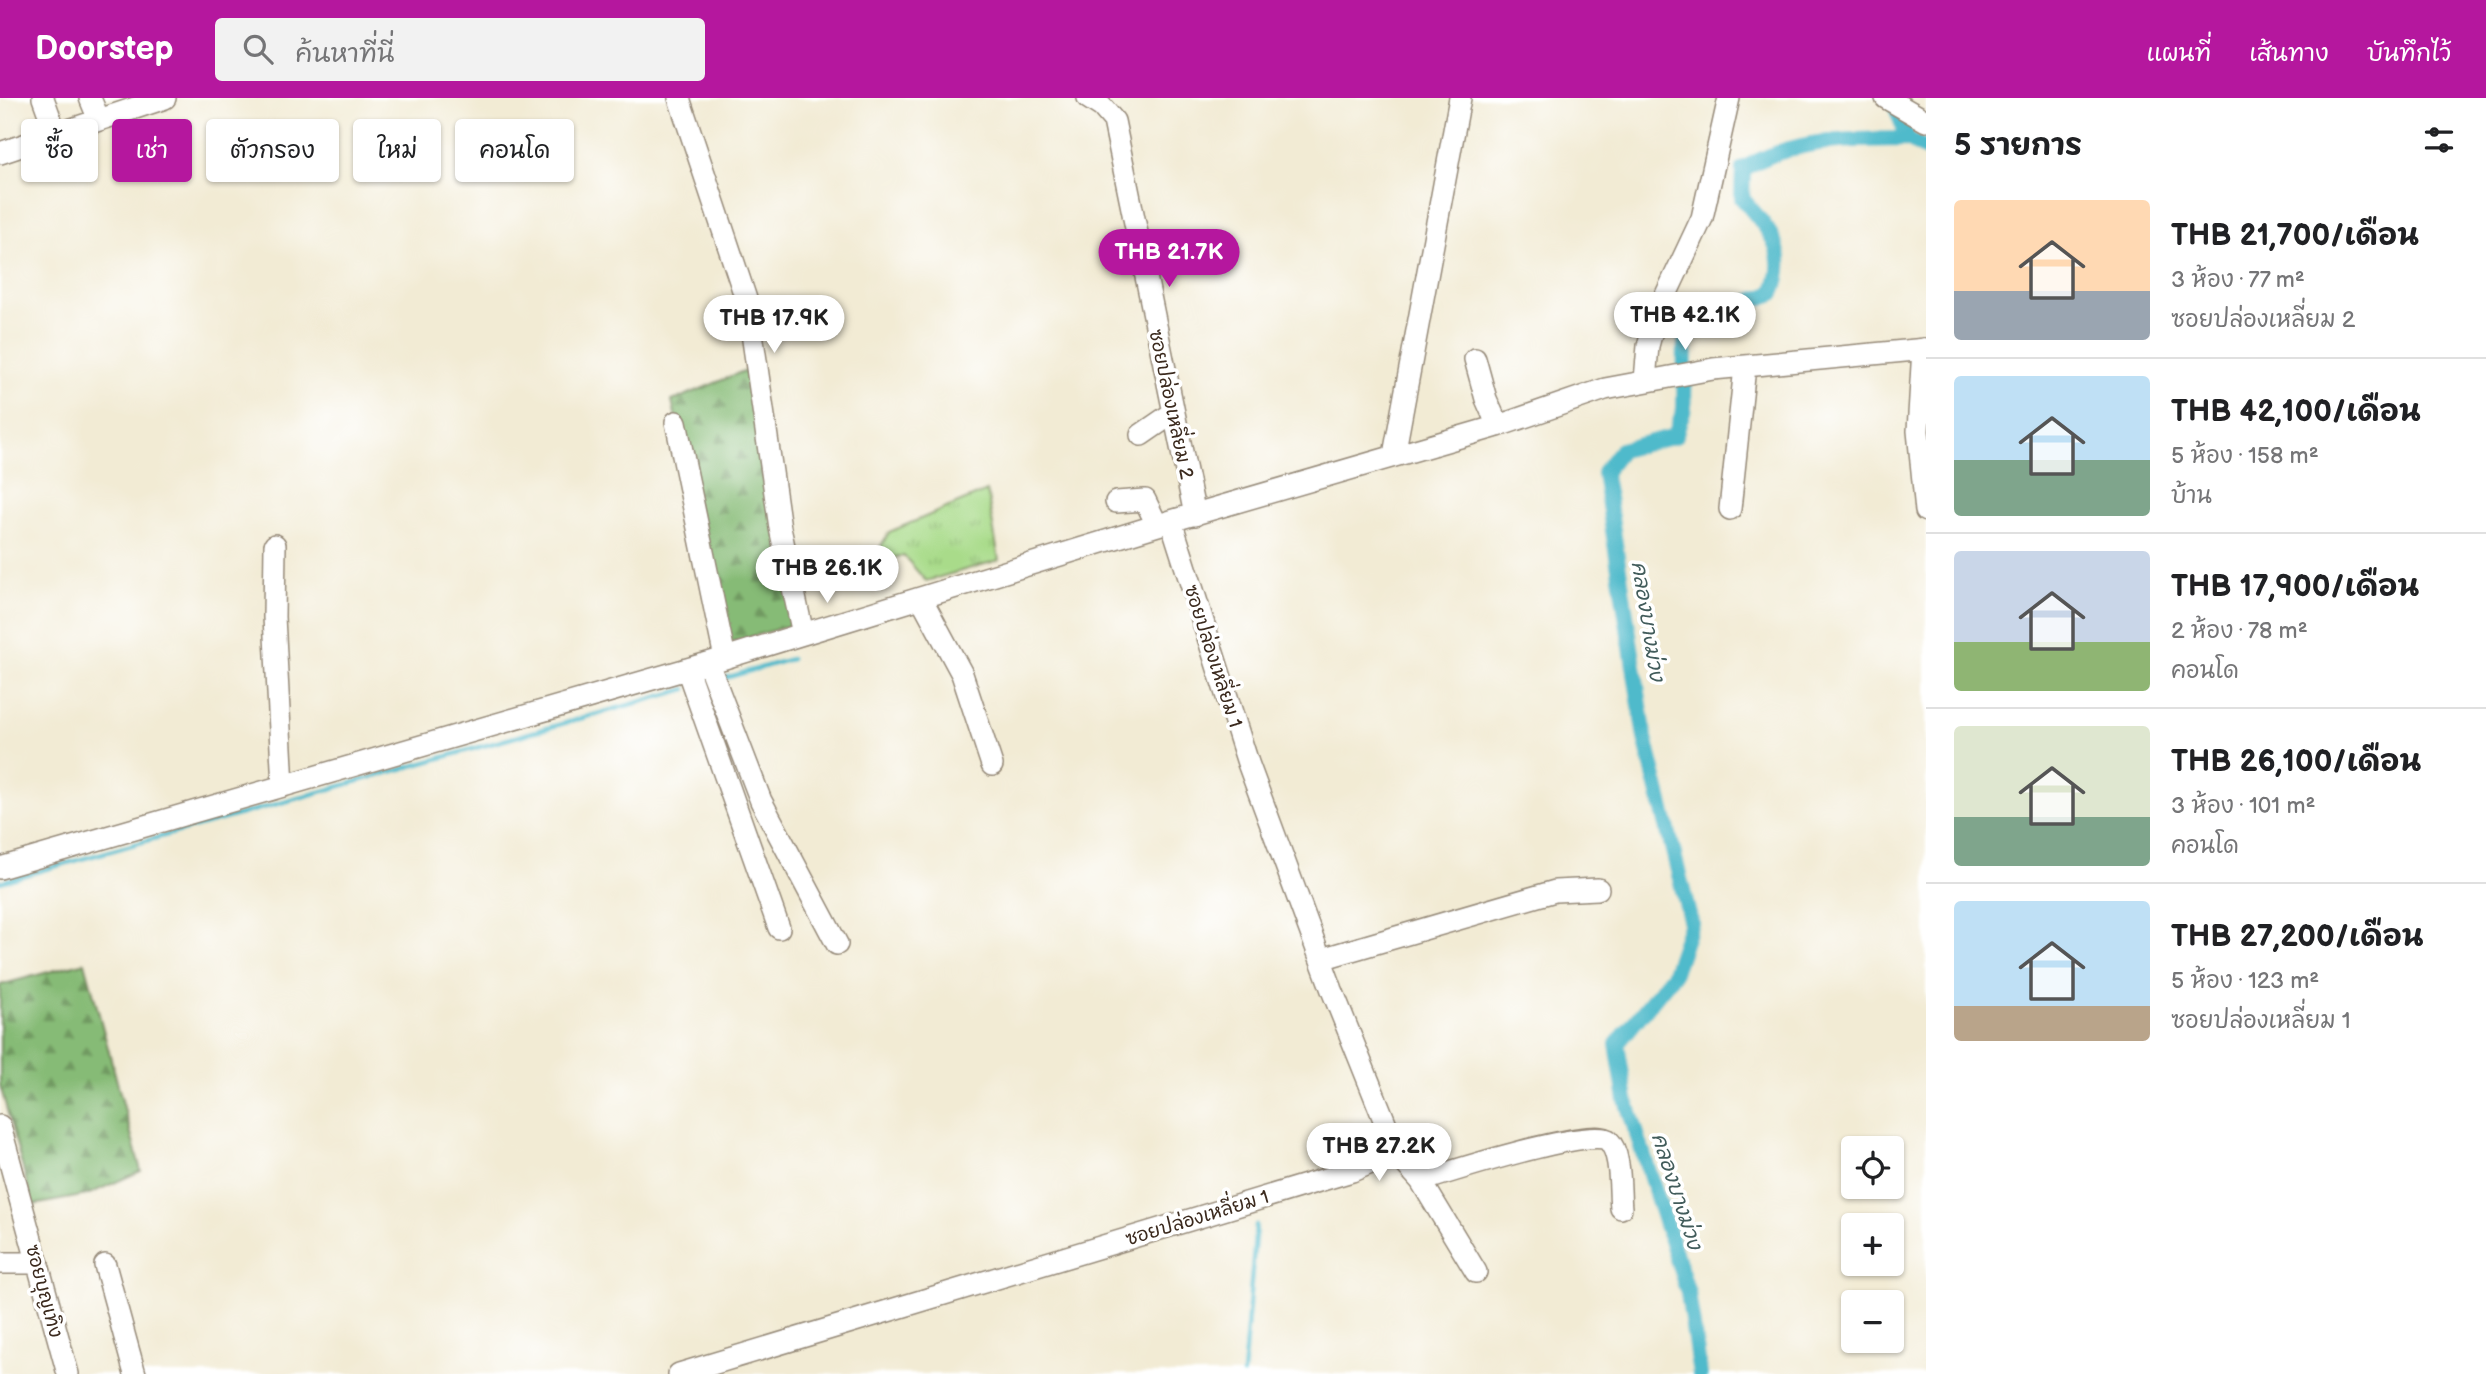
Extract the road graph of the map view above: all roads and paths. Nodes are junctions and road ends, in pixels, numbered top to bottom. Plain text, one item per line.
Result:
1 (43, 98) edge
2 (90, 98) edge
3 (165, 98) edge
4 (679, 98) edge
5 (1088, 98) edge
6 (1460, 98) edge
7 (1728, 98) edge
8 (1886, 98) edge
9 (1917, 116) edge
10 (51, 119) edge
11 (99, 120) joint
12 (21, 146) edge
13 (0, 153) edge
14 (1924, 349) edge
15 (1475, 359) dead end
16 (1745, 367) junction
17 (1654, 378) junction
18 (1173, 413) junction
19 (676, 422) dead end
20 (1499, 426) junction
21 (1141, 435) dead end
22 (1394, 455) junction
23 (1116, 502) dead end
24 (1730, 509) dead end
25 (1926, 511) edge
26 (1195, 515) junction
27 (1164, 523) junction
28 (275, 545) dead end
29 (921, 598) junction
30 (803, 634) junction
31 (707, 664) junction
32 (992, 765) dead end
33 (284, 786) junction
34 (0, 868) edge
35 (1598, 889) dead end
36 (779, 928) dead end
37 (837, 944) dead end
38 (1321, 959) junction
39 (0, 1126) edge
40 (1393, 1150) junction
41 (1421, 1181) junction
42 (1621, 1208) dead end
43 (0, 1263) edge
44 (38, 1263) junction
45 (105, 1265) dead end
46 (1476, 1272) dead end
47 (685, 1373) edge
48 (68, 1374) edge
49 (135, 1374) edge

1 - 10 street
2 - 11 street
3 - 11 street
4 - 30 street
5 - 18 street, ซอยปล่องเหลี่ยม 2
6 - 22 street
7 - 17 street
8 - 9 street
12 - 13 street
14 - 16 street
14 - 25 street
15 - 20 street
16 - 17 street
16 - 24 street
17 - 20 street
18 - 21 street
18 - 26 street, ซอยปล่องเหลี่ยม 2
19 - 31 street
20 - 22 street
22 - 26 street
23 - 27 street
26 - 27 street
27 - 29 street
27 - 38 street, ซอยปล่องเหลี่ยม 1
28 - 33 street
29 - 30 street
29 - 32 street
30 - 31 street
31 - 33 street
31 - 36 street
31 - 37 street
33 - 34 street
35 - 38 street
38 - 40 street, ซอยปล่องเหลี่ยม 1
39 - 44 street, ซอยบุญเทิง
40 - 41 street
40 - 47 street, ซอยปล่องเหลี่ยม 1
41 - 42 street
41 - 46 street
43 - 44 street
44 - 48 street, ซอยบุญเทิง
45 - 49 street

